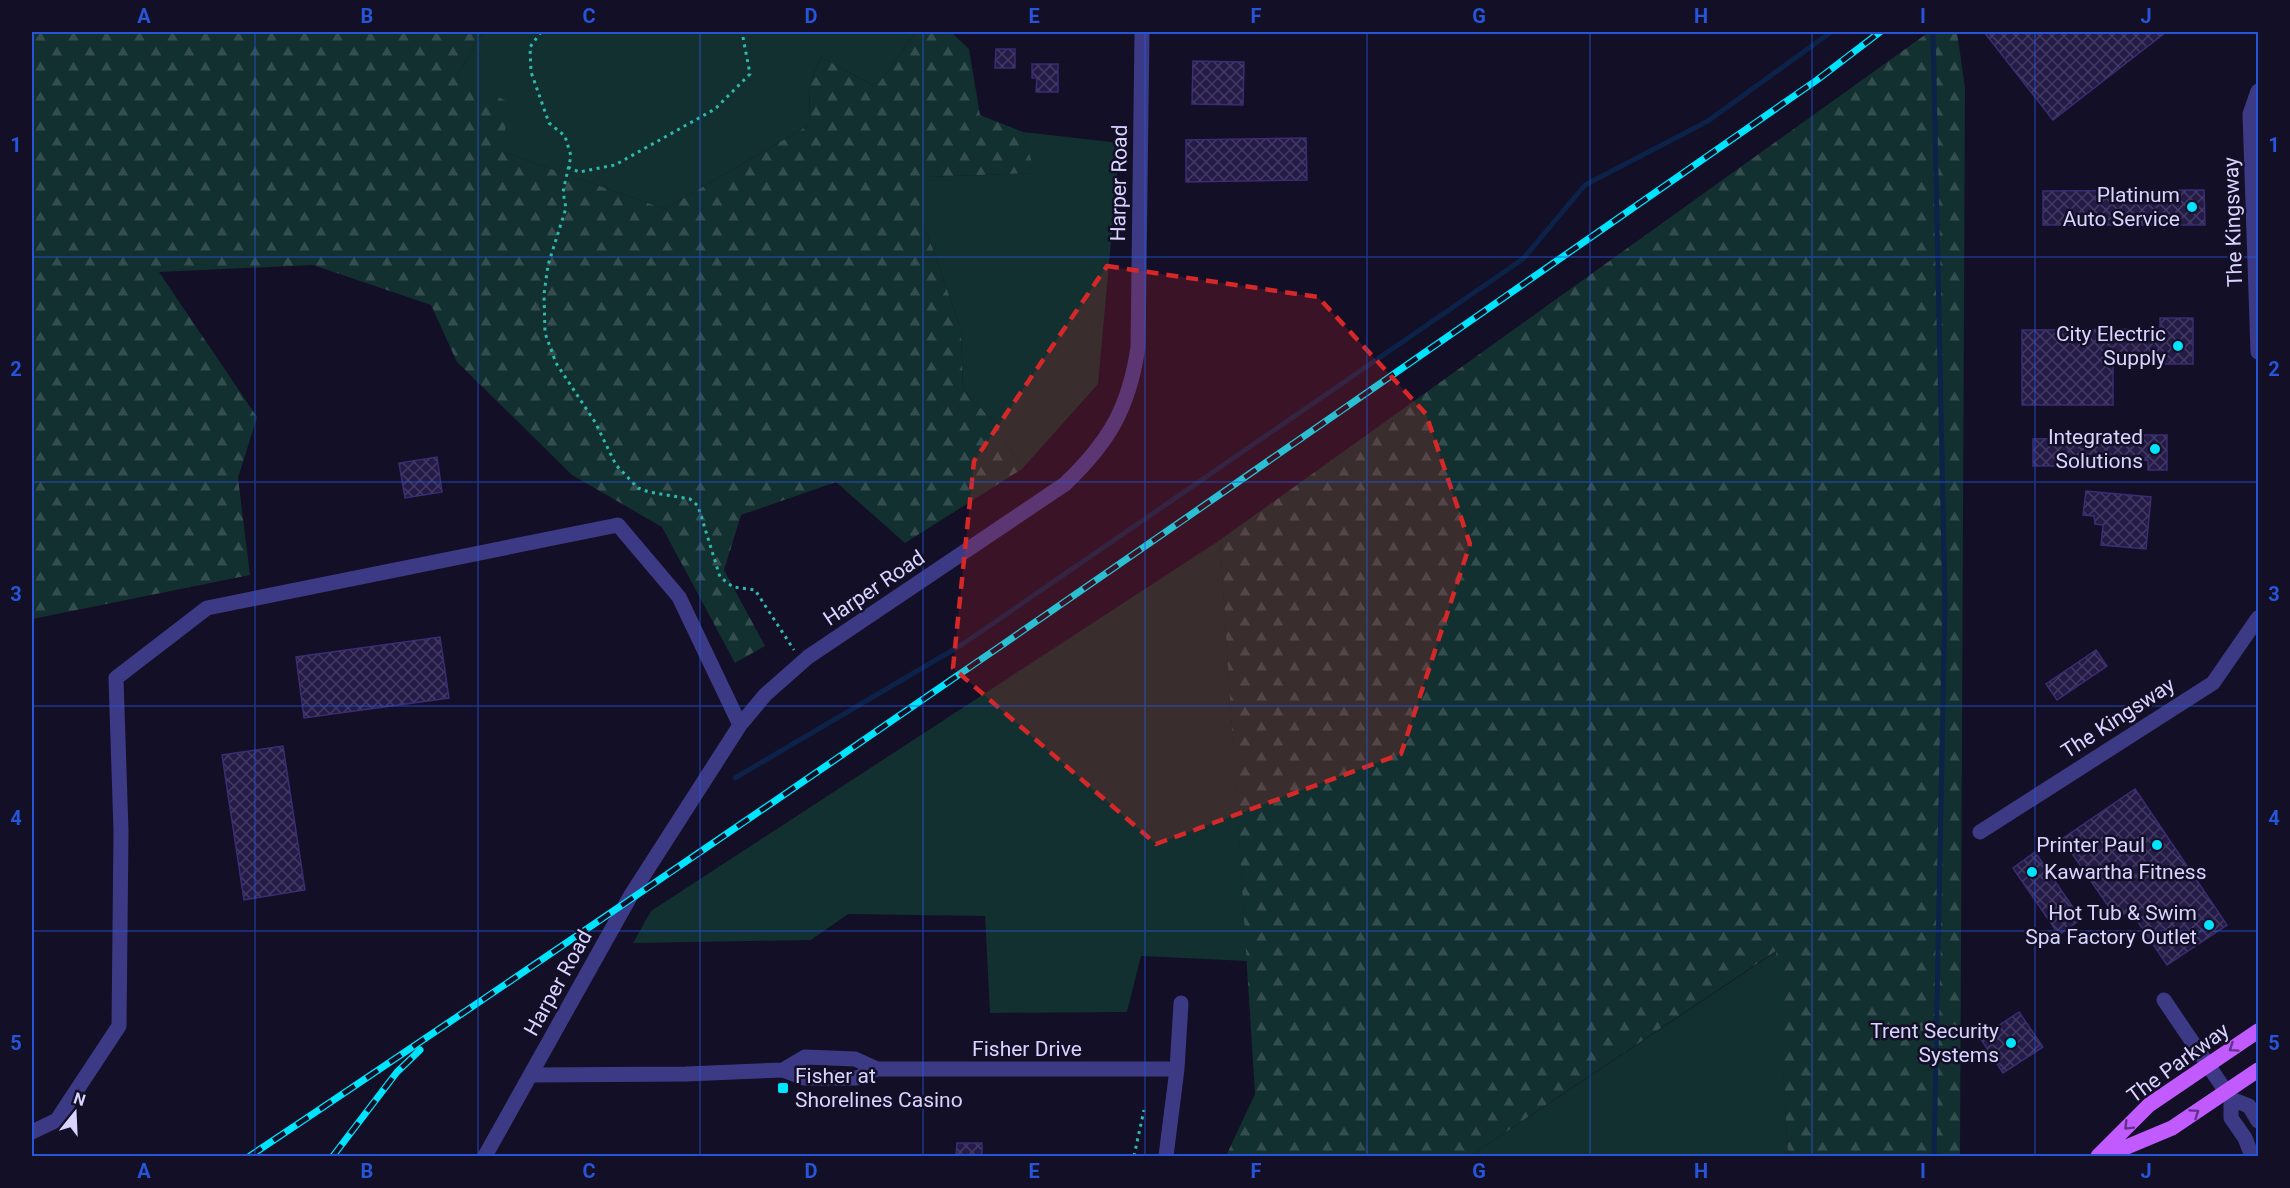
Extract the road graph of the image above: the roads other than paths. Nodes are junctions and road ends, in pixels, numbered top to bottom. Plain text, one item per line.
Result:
1 (1142, 32) edge
2 (2259, 91) edge
3 (2259, 352) edge
4 (2259, 618) edge
5 (740, 725) junction
6 (1980, 832) dead end
7 (2164, 1000) dead end
8 (1181, 1003) dead end
9 (2259, 1031) edge
10 (2208, 1065) junction
11 (1176, 1069) junction
12 (2259, 1070) edge
13 (531, 1075) junction
14 (2229, 1095) junction
15 (2259, 1121) edge
16 (32, 1132) edge
17 (484, 1156) edge
18 (1166, 1156) edge
19 (2097, 1156) edge
20 (2105, 1156) edge
21 (2252, 1156) edge

1 - 5 street, Harper Road
2 - 3 street, The Kingsway
4 - 6 street, The Kingsway
5 - 13 street, Harper Road
5 - 16 street
7 - 10 street
8 - 11 street
9 -> 10 main road, The Parkway
10 - 14 street
10 -> 19 main road, The Parkway
11 - 13 street, Fisher Drive
11 - 18 street
12 - 14 main road
13 - 17 street, Harper Road
14 - 15 street
20 -> 14 main road
14 - 21 street

